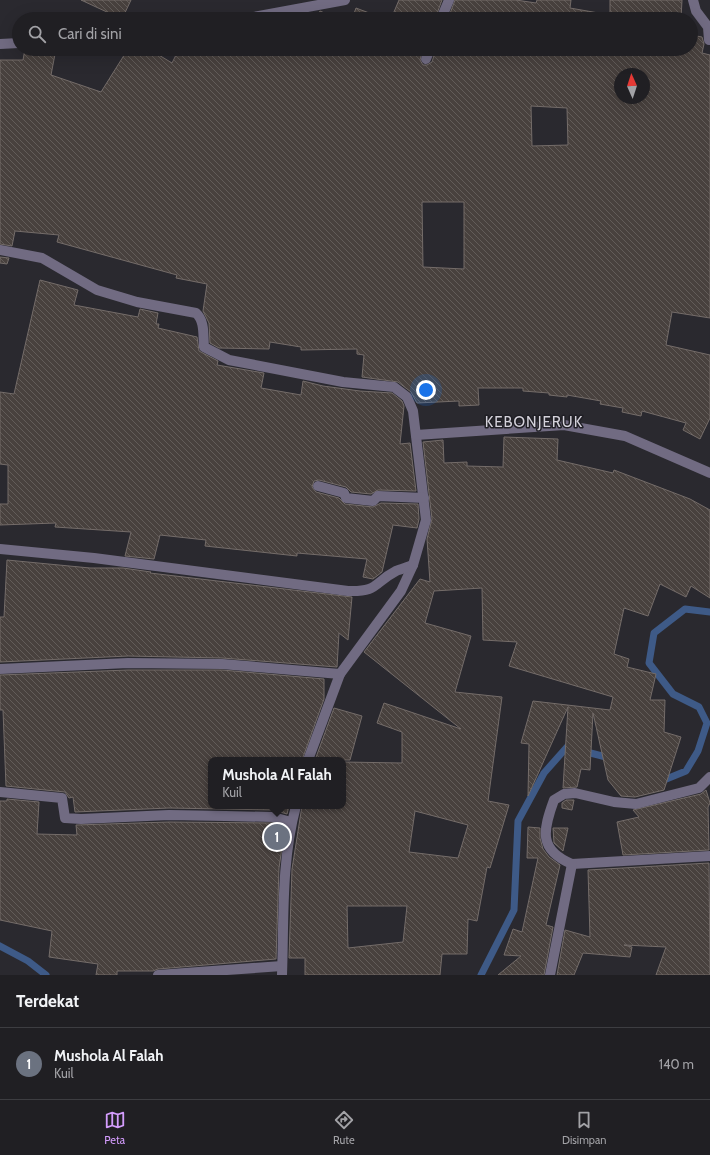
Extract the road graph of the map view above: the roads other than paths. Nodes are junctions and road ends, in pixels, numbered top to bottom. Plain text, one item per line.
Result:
1 (345, 0) edge
2 (449, 0) edge
3 (693, 0) edge
4 (281, 12) edge
5 (445, 12) edge
6 (697, 12) edge
7 (698, 14) edge
8 (709, 40) dead end
9 (12, 43) edge
10 (0, 44) edge
11 (427, 56) edge
12 (426, 59) dead end
13 (0, 250) edge
14 (416, 435) junction
15 (710, 472) edge
16 (318, 486) dead end
17 (424, 498) junction
18 (0, 549) edge
19 (413, 566) junction
20 (0, 669) edge
21 (340, 674) junction
22 (309, 757) edge
23 (710, 777) edge
24 (0, 792) edge
25 (295, 809) edge
26 (291, 822) junction
27 (710, 856) edge
28 (572, 864) junction
29 (282, 970) edge
30 (158, 975) edge
31 (550, 975) edge

1 - 4 street
2 - 5 street
3 - 6 street
7 - 8 street
9 - 10 street
11 - 12 street
13 - 14 street
14 - 15 street
14 - 17 street
16 - 17 street
17 - 19 street
18 - 19 street
19 - 21 street
20 - 21 street
21 - 22 street
23 - 28 street
24 - 26 street
25 - 26 street
26 - 29 street
27 - 28 street
28 - 31 street
29 - 30 street

